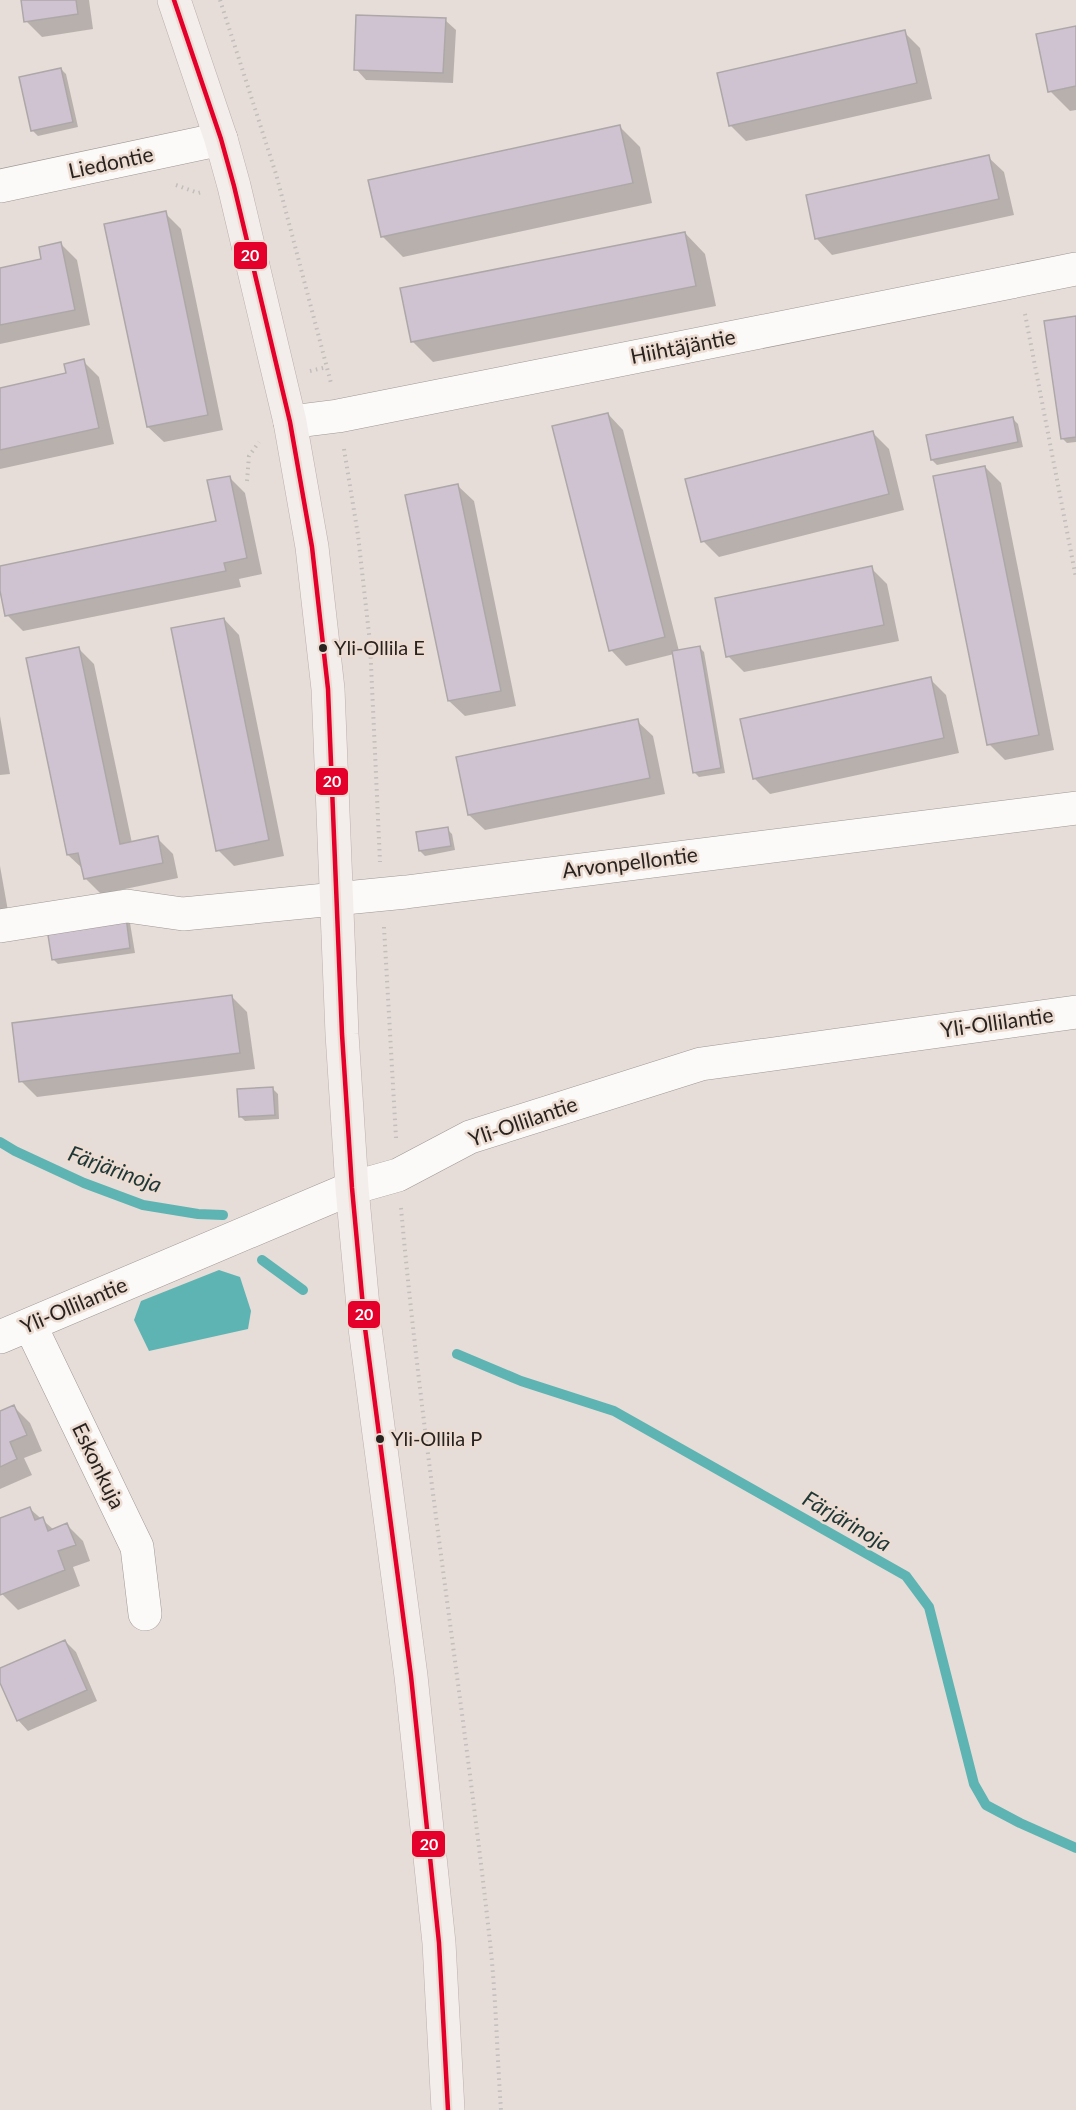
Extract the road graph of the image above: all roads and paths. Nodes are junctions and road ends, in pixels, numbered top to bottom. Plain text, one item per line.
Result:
1 (174, 0) edge
2 (220, 0) edge
3 (221, 139) junction
4 (0, 186) edge
5 (1076, 269) edge
6 (1019, 281) junction
7 (338, 416) junction
8 (277, 429) junction
9 (247, 481) dead end
10 (1076, 578) edge
11 (1076, 808) edge
12 (382, 893) junction
13 (337, 898) junction
14 (0, 926) edge
15 (1076, 1012) edge
16 (398, 1175) junction
17 (352, 1188) junction
18 (30, 1325) junction
19 (0, 1337) edge
20 (145, 1614) dead end
21 (448, 2110) edge
22 (501, 2110) edge

1 - 3 main road
2 - 7 path
3 - 4 street, Liedontie
3 - 8 main road
5 - 6 street, Hiihtäjäntie
6 - 7 street, Hiihtäjäntie
6 - 10 path
7 - 8 street, Hiihtäjäntie
7 - 12 path
8 - 9 path
8 - 13 main road
11 - 12 street, Arvonpellontie
12 - 13 street, Arvonpellontie
12 - 16 path
13 - 14 street, Arvonpellontie
13 - 17 main road
15 - 16 street, Yli-Ollilantie
16 - 17 street, Yli-Ollilantie
16 - 22 path
17 - 18 street, Yli-Ollilantie
17 - 21 main road
18 - 19 street, Yli-Ollilantie
18 - 20 street, Eskonkuja

